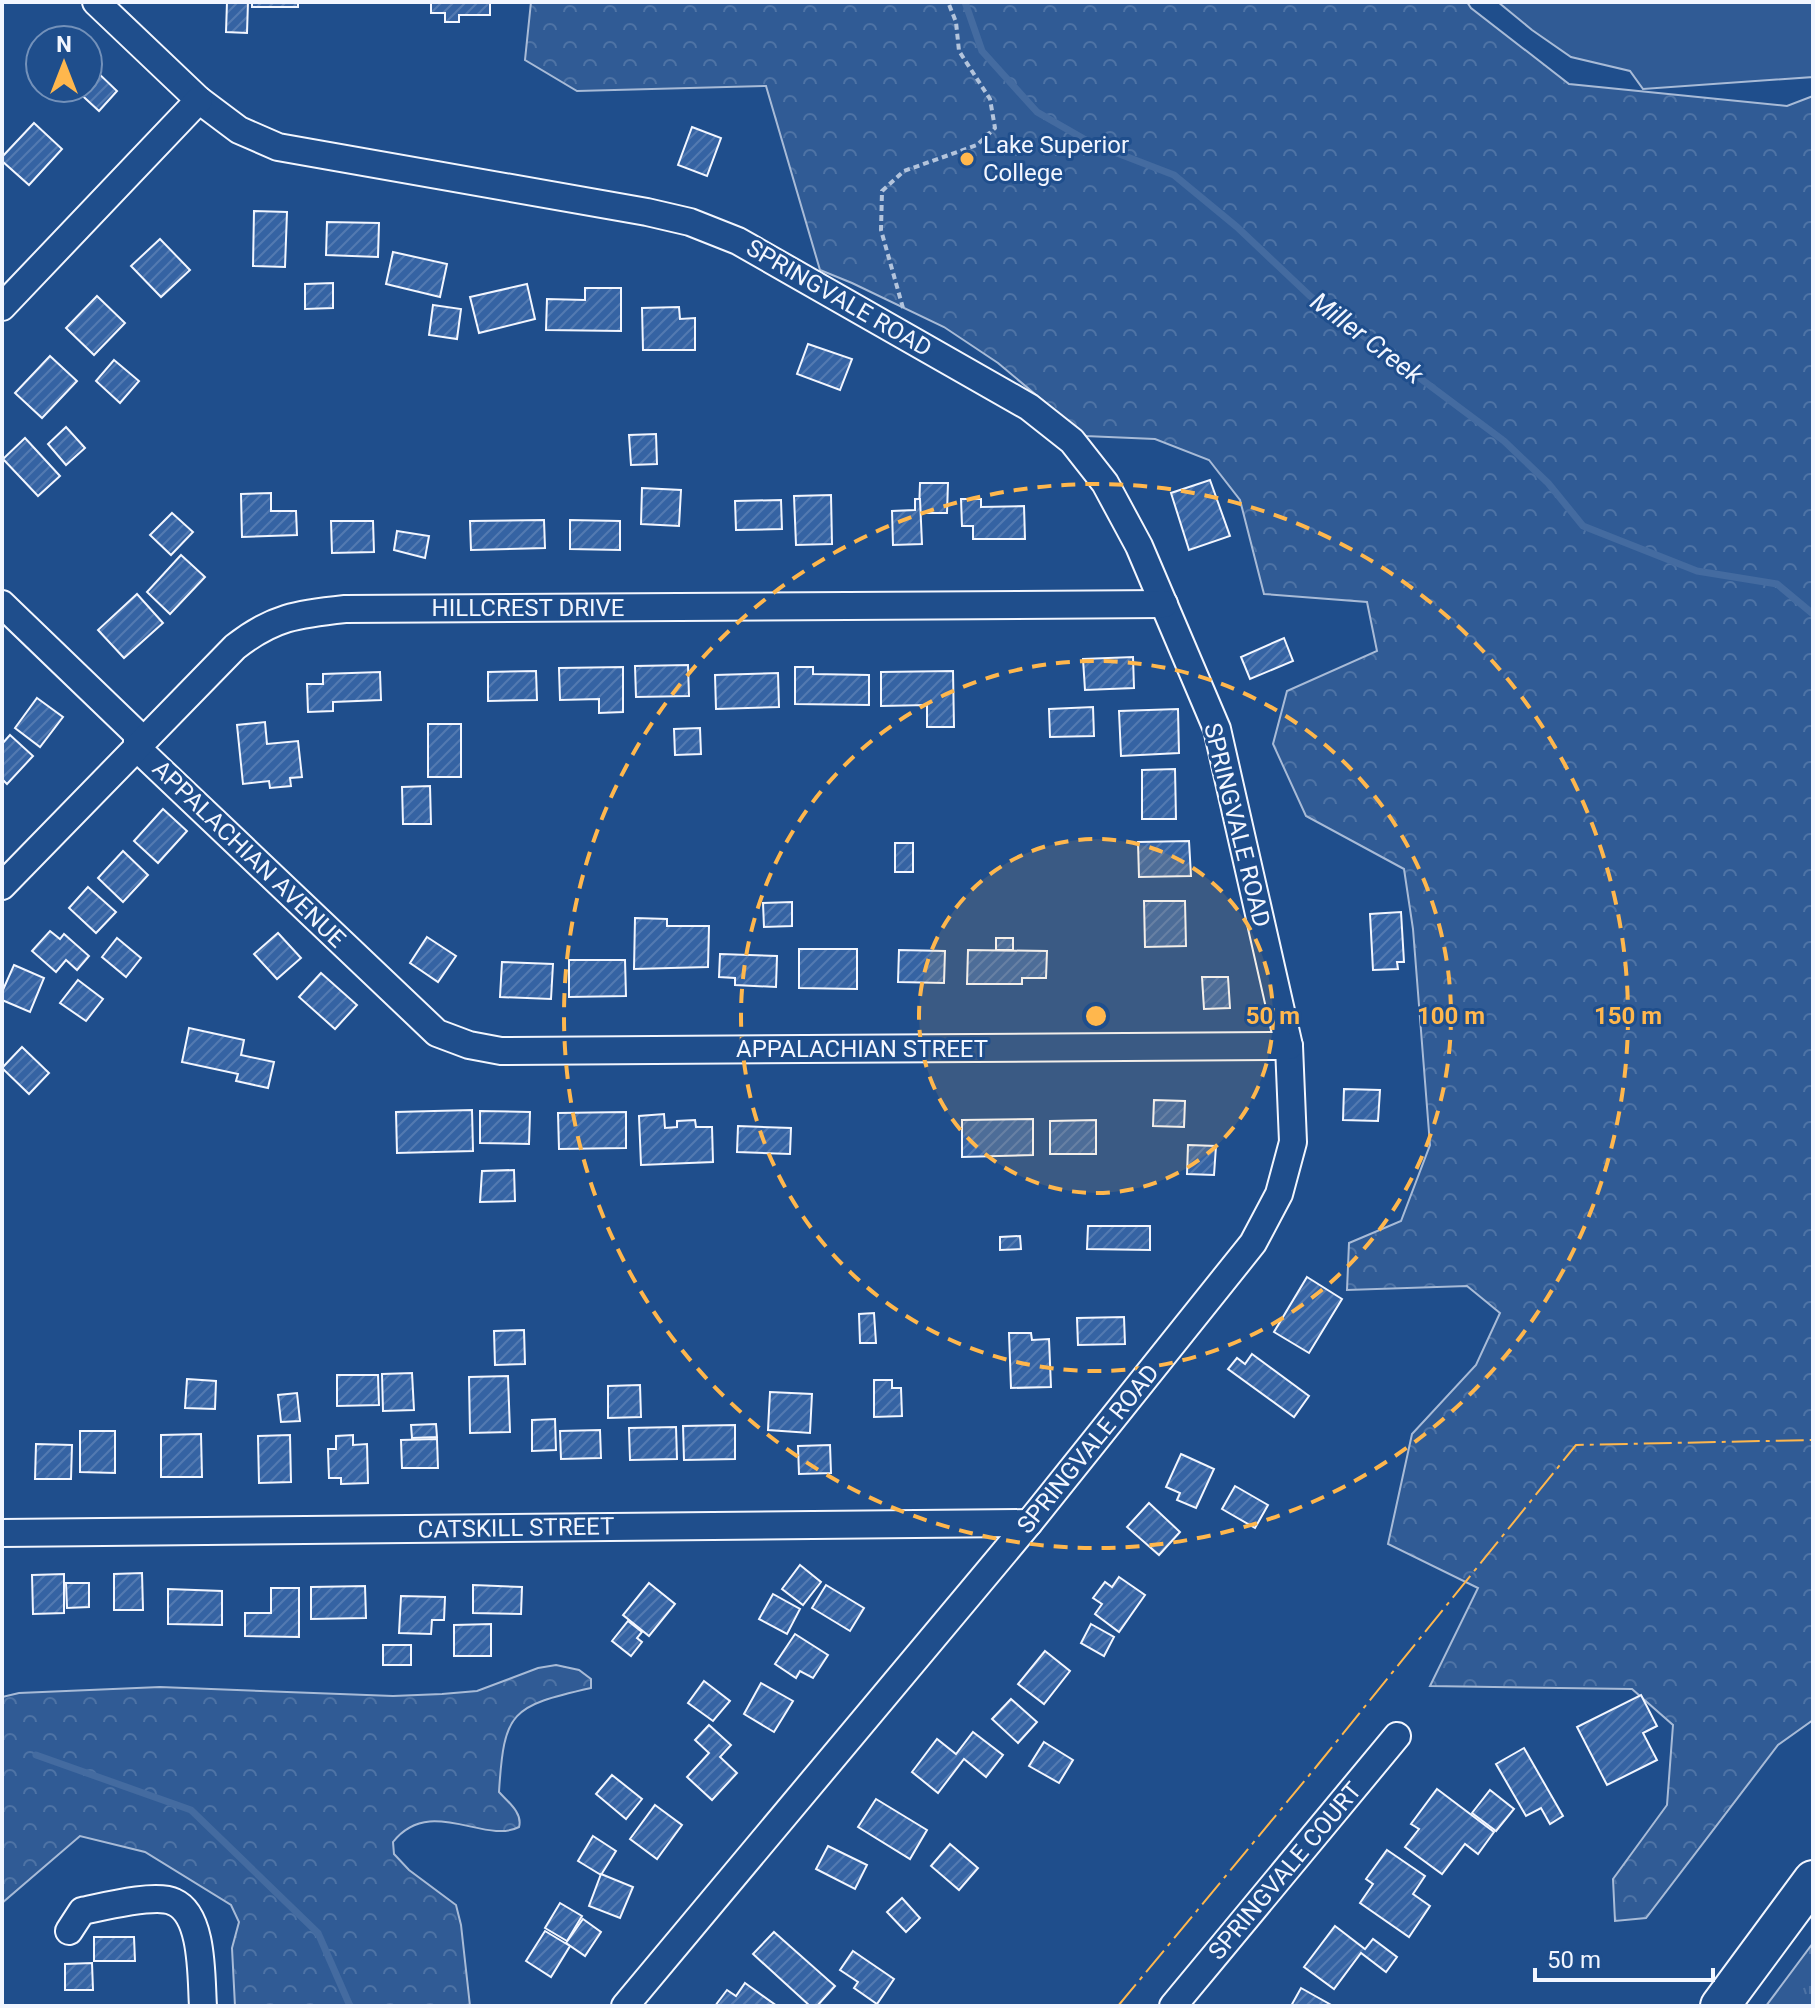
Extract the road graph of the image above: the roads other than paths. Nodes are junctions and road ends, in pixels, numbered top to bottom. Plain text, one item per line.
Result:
1 (96, 2) edge
2 (199, 100) junction
3 (2, 307) edge
4 (2, 604) edge
5 (1164, 604) junction
6 (137, 748) junction
7 (2, 886) edge
8 (437, 1033) joint
9 (1289, 1046) junction
10 (1029, 1523) junction
11 (2, 1533) edge
12 (1397, 1736) dead end
13 (1813, 1880) edge
14 (69, 1931) dead end
15 (203, 2006) edge
16 (625, 2006) edge
17 (1173, 2006) edge
18 (1720, 2006) edge

1 - 2 street, SPRINGVALE ROAD
2 - 3 street
2 - 5 street, SPRINGVALE ROAD
4 - 6 street, APPALACHIAN AVENUE
5 - 6 street, HILLCREST DRIVE
5 - 9 street, SPRINGVALE ROAD
6 - 7 street, HILLCREST DRIVE
6 - 8 street, APPALACHIAN AVENUE
8 - 9 street, APPALACHIAN STREET
9 - 10 street, SPRINGVALE ROAD
10 - 11 street, CATSKILL STREET
10 - 16 street, SPRINGVALE ROAD
12 - 17 street, SPRINGVALE COURT
13 - 18 highway
14 - 15 street

